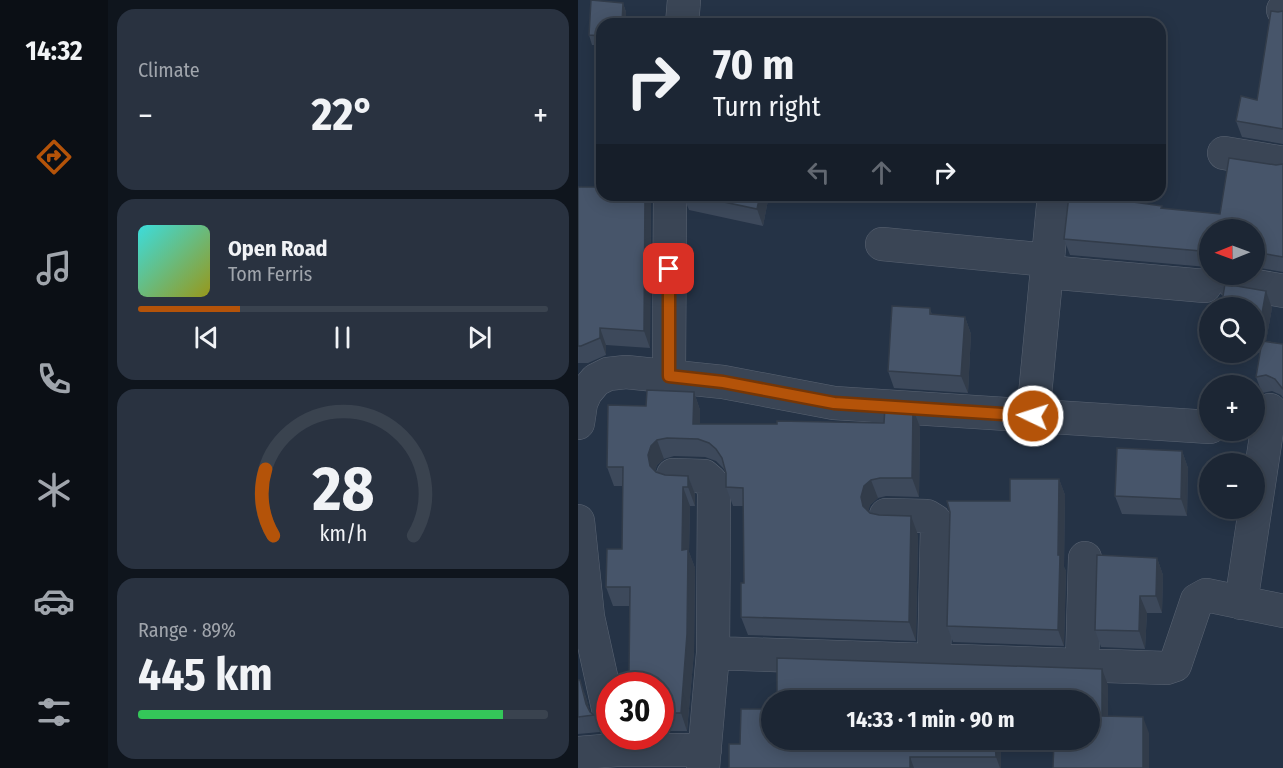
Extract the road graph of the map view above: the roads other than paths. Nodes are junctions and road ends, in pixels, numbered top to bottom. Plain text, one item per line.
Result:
1 (684, 0) edge
2 (682, 18) edge
3 (1224, 153) dead end
4 (1283, 163) edge
5 (670, 201) edge
6 (1053, 201) edge
7 (882, 244) dead end
8 (1048, 266) junction
9 (1283, 291) edge
10 (669, 376) junction
11 (1269, 410) edge
12 (1033, 416) junction
13 (578, 423) edge
14 (1199, 427) edge
15 (673, 475) edge
16 (887, 515) edge
17 (578, 521) edge
18 (1085, 558) dead end
19 (1241, 603) junction
20 (1283, 611) edge
21 (713, 652) junction
22 (934, 660) junction
23 (1082, 665) junction
24 (600, 672) edge
25 (596, 748) edge
26 (654, 750) edge
27 (578, 753) edge
28 (704, 759) edge

1 - 2 street
3 - 4 street
5 - 10 street
6 - 8 street
7 - 8 street
8 - 9 street
8 - 12 street
10 - 12 street
10 - 13 street
11 - 19 street
12 - 14 street
15 - 21 street
16 - 22 street
17 - 24 street
18 - 23 street
19 - 20 street
19 - 23 street
21 - 22 street
21 - 28 street
22 - 23 street
25 - 27 street
26 - 28 street

